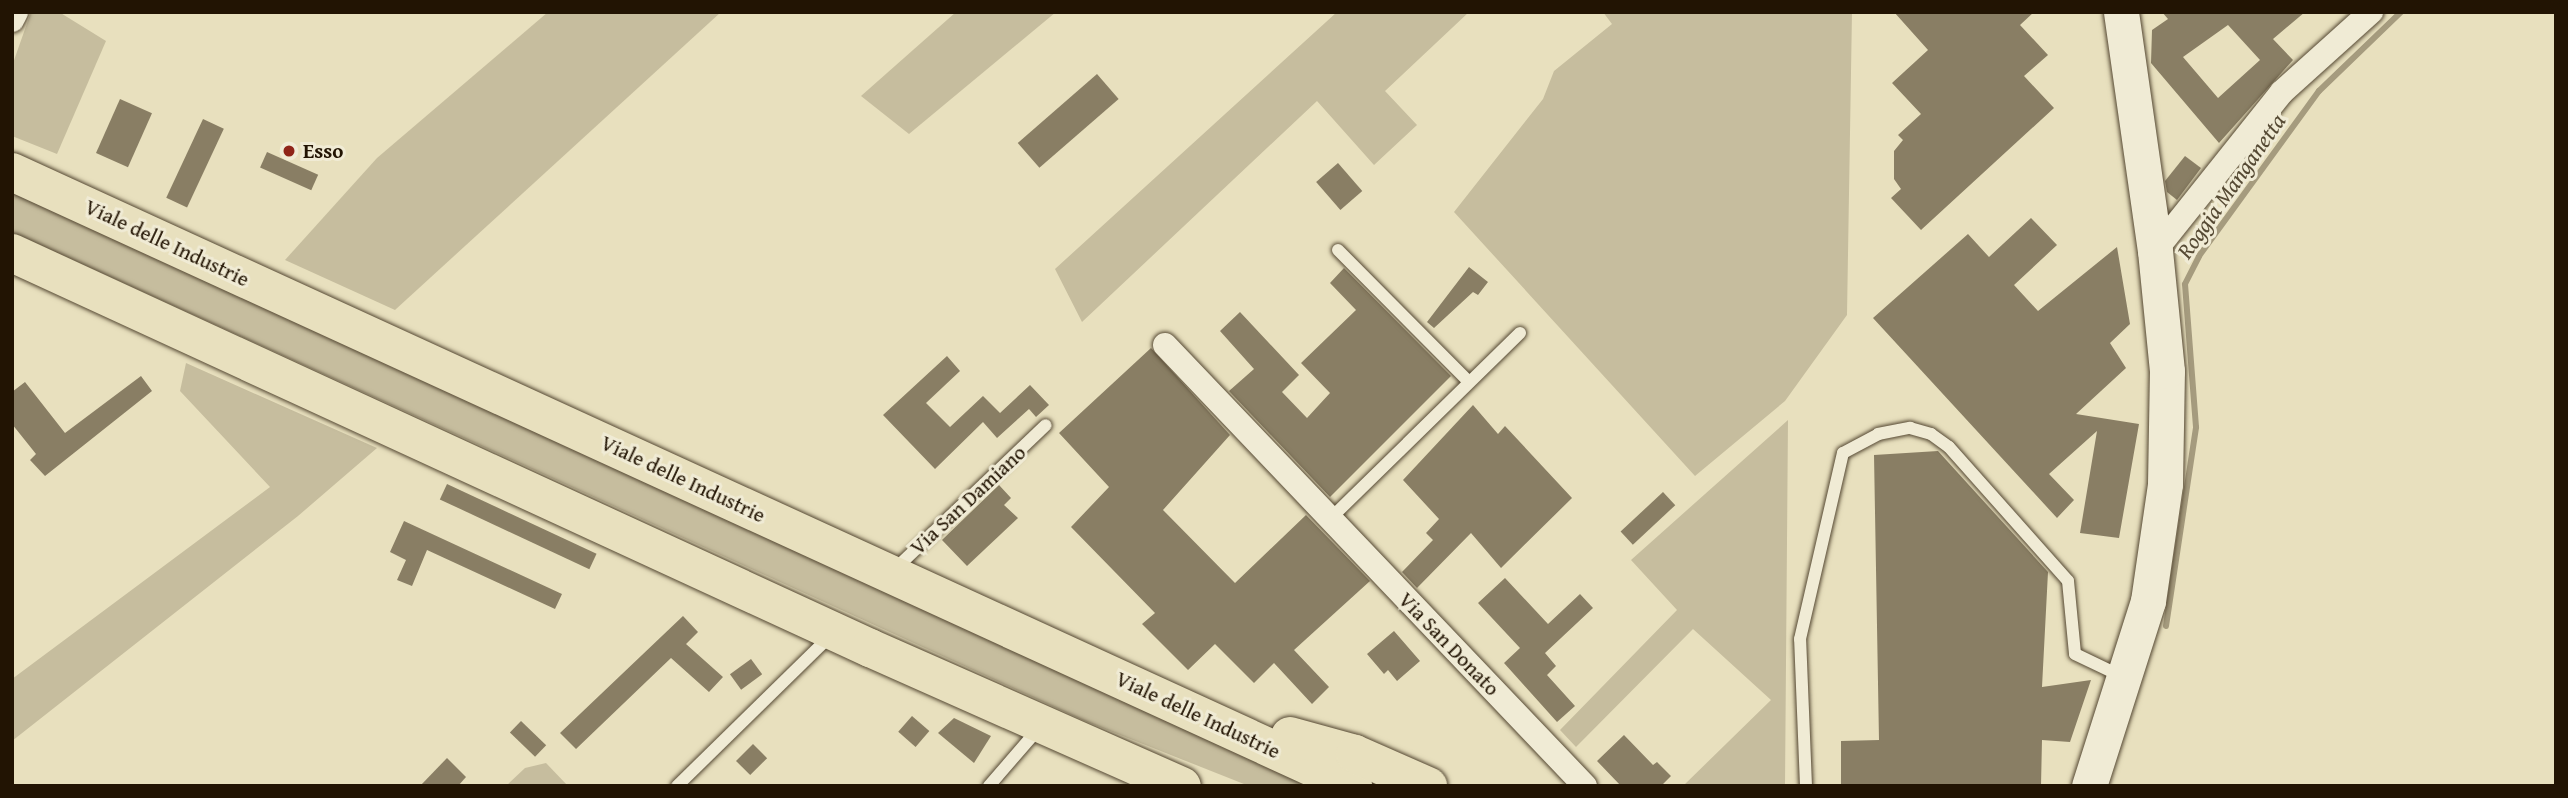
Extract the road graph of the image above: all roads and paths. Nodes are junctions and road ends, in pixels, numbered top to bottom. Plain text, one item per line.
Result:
1 (16, 12) edge
2 (2121, 12) edge
3 (2371, 12) edge
4 (12, 20) edge
5 (12, 172) edge
6 (1338, 250) dead end
7 (2155, 251) junction
8 (12, 253) edge
9 (1520, 333) dead end
10 (1165, 345) dead end
11 (1469, 382) junction
12 (1046, 425) dead end
13 (1330, 519) junction
14 (890, 574) junction
15 (834, 631) junction
16 (2126, 678) junction
17 (1177, 705) junction
18 (1043, 723) junction
19 (1121, 759) junction
20 (1571, 780) edge
21 (677, 786) edge
22 (989, 786) edge
23 (1155, 786) edge
24 (1182, 786) edge
25 (1353, 786) edge
26 (1428, 786) edge
27 (1806, 786) edge
28 (2089, 786) edge

1 - 4 street
2 - 7 street
3 - 7 street
5 - 14 main road, Viale delle Industrie
6 - 11 lane
7 - 16 street
8 - 15 main road
9 - 11 lane
10 - 13 street, Via San Donato
11 - 13 lane
12 - 14 lane, Via San Damiano
13 - 20 street, Via San Donato
14 - 17 main road, Viale delle Industrie
15 - 18 main road
15 - 21 lane
16 - 27 lane
16 - 28 street
17 - 25 main road, Viale delle Industrie
17 - 26 main road
18 - 19 main road
18 - 22 lane
19 - 23 main road
19 - 24 main road

